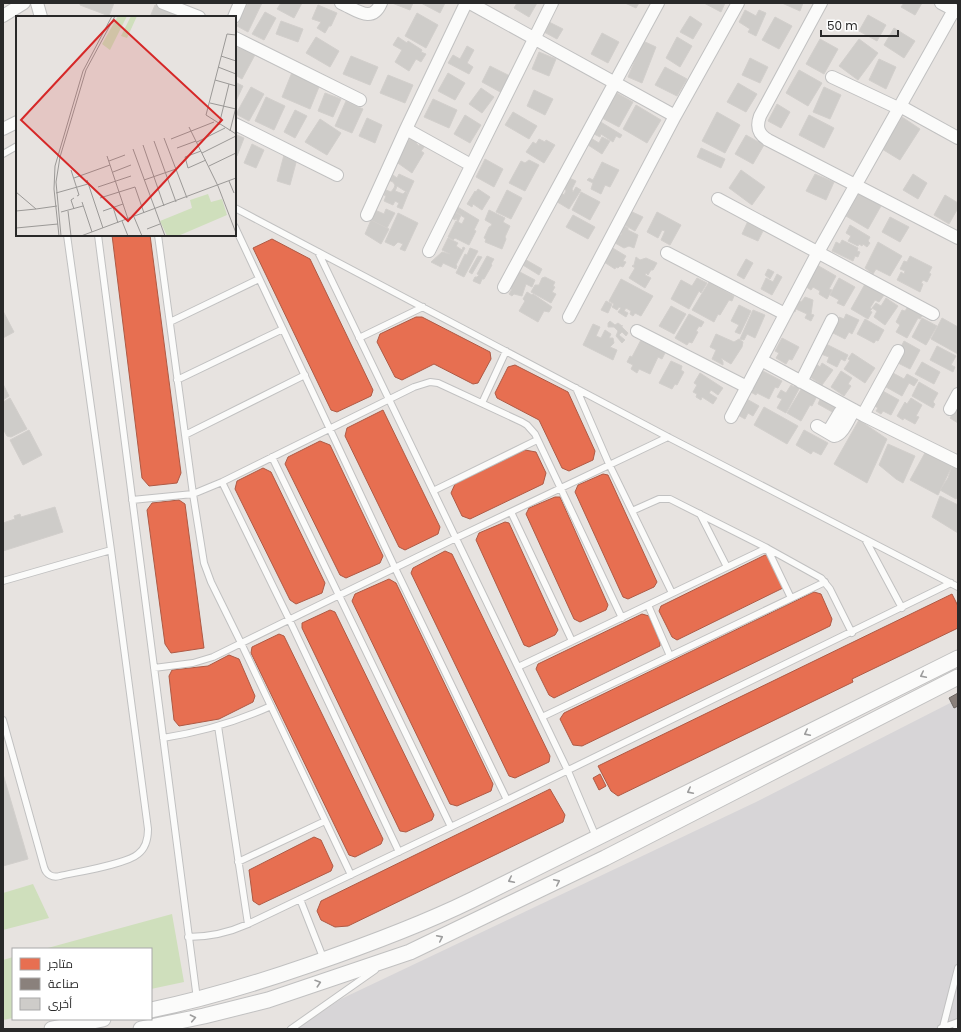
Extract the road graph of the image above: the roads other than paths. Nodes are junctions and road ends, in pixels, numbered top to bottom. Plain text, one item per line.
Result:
1 (24, 3) edge
2 (37, 3) edge
3 (163, 3) edge
4 (240, 3) edge
5 (341, 3) edge
6 (381, 3) edge
7 (466, 3) edge
8 (470, 3) edge
9 (552, 3) edge
10 (658, 3) edge
11 (738, 3) edge
12 (821, 3) edge
13 (940, 3) edge
14 (956, 11) edge
15 (3, 16) edge
16 (41, 16) edge
17 (196, 16) edge
18 (234, 16) edge
19 (236, 38) edge
20 (534, 38) junction
21 (832, 77) dead end
22 (615, 83) junction
23 (360, 100) dead end
24 (899, 107) junction
25 (675, 116) junction
26 (16, 122) edge
27 (236, 125) edge
28 (3, 129) edge
29 (406, 129) junction
30 (958, 138) edge
31 (16, 147) edge
32 (3, 154) edge
33 (471, 165) junction
34 (337, 176) dead end
35 (856, 185) junction
36 (718, 199) dead end
37 (236, 209) edge
38 (367, 215) dead end
39 (236, 229) edge
40 (67, 236) edge
41 (98, 236) edge
42 (158, 236) edge
43 (958, 238) edge
44 (429, 251) dead end
45 (318, 252) junction
46 (818, 252) junction
47 (667, 253) dead end
48 (259, 279) junction
49 (504, 287) dead end
50 (422, 307) junction
51 (786, 314) junction
52 (933, 314) dead end
53 (569, 318) dead end
54 (832, 320) dead end
55 (170, 322) junction
56 (283, 329) junction
57 (637, 331) dead end
58 (359, 338) junction
59 (506, 351) junction
60 (898, 351) dead end
61 (761, 360) junction
62 (305, 375) junction
63 (177, 380) junction
64 (801, 382) junction
65 (747, 387) junction
66 (576, 388) junction
67 (958, 394) edge
68 (389, 400) junction
69 (482, 403) junction
70 (950, 409) dead end
71 (840, 412) dead end
72 (859, 413) junction
73 (731, 417) dead end
74 (817, 426) dead end
75 (330, 429) junction
76 (828, 432) junction
77 (185, 435) junction
78 (668, 436) junction
79 (538, 440) junction
80 (272, 457) junction
81 (958, 462) edge
82 (609, 464) junction
83 (222, 482) junction
84 (561, 488) junction
85 (433, 491) junction
86 (193, 494) junction
87 (132, 500) junction
88 (632, 511) junction
89 (511, 512) junction
90 (700, 514) junction
91 (456, 538) junction
92 (866, 539) junction
93 (767, 548) junction
94 (111, 550) junction
95 (728, 567) junction
96 (394, 568) junction
97 (3, 581) edge
98 (825, 582) junction
99 (951, 583) junction
100 (958, 587) edge
101 (672, 593) junction
102 (338, 596) junction
103 (791, 598) junction
104 (648, 605) junction
105 (902, 608) junction
106 (622, 618) junction
107 (289, 620) junction
108 (852, 633) junction
109 (572, 641) junction
110 (241, 643) junction
111 (670, 656) junction
112 (958, 658) edge
113 (518, 667) junction
114 (154, 668) junction
115 (958, 677) edge
116 (271, 706) junction
117 (542, 717) junction
118 (3, 720) edge
119 (218, 726) junction
120 (162, 738) junction
121 (568, 771) junction
122 (508, 800) junction
123 (326, 821) junction
124 (451, 827) junction
125 (597, 838) junction
126 (399, 852) junction
127 (605, 858) junction
128 (238, 862) junction
129 (351, 875) junction
130 (300, 899) junction
131 (248, 924) junction
132 (188, 937) junction
133 (324, 960) junction
134 (389, 960) junction
135 (958, 968) edge
136 (197, 999) junction
137 (152, 1010) edge
138 (98, 1020) edge
139 (958, 1023) edge
140 (941, 1028) edge
141 (52, 1029) edge
142 (141, 1029) edge
143 (291, 1029) edge
144 (956, 1029) edge

1 - 15 street
2 - 16 street
3 - 17 street
4 - 18 street
5 - 6 street
7 - 29 street
8 - 20 street
9 - 20 street
10 - 22 street
11 - 25 street
12 - 35 street
13 - 14 street
14 - 24 street
19 - 23 street
20 - 22 street
20 - 33 street
21 - 24 street
22 - 25 street
22 - 49 street
24 - 30 street
24 - 35 street
25 - 53 street
26 - 28 street
27 - 34 street
29 - 33 street
29 - 38 street
31 - 32 lane
33 - 44 street
35 - 43 street
35 - 46 street
36 - 46 street
37 - 45 lane
39 - 48 lane
40 - 94 lane
41 - 87 lane
42 - 55 lane
45 - 50 lane
45 - 58 lane
46 - 51 street
46 - 52 street
47 - 51 street
48 - 55 lane
48 - 56 lane
50 - 58 lane
50 - 59 lane
51 - 61 street
54 - 64 street
55 - 63 lane
56 - 62 lane
56 - 63 lane
57 - 65 street
58 - 68 lane
59 - 66 lane
59 - 69 lane
60 - 72 street
61 - 64 street
61 - 65 street
62 - 75 lane
62 - 77 lane
63 - 77 lane
64 - 72 street
65 - 73 street
66 - 78 lane
66 - 82 lane
67 - 70 street
68 - 69 lane
68 - 75 lane
68 - 85 lane
69 - 79 lane
71 - 76 street
72 - 76 street
72 - 81 street
74 - 76 street
75 - 80 lane
75 - 96 lane
77 - 86 lane
78 - 82 lane
78 - 92 lane
79 - 84 lane
79 - 85 lane
80 - 83 lane
80 - 102 lane
82 - 84 lane
82 - 88 lane
83 - 86 lane
83 - 107 lane
84 - 89 lane
84 - 106 lane
85 - 91 lane
86 - 87 lane
86 - 110 lane
87 - 114 lane
88 - 90 lane
88 - 101 lane
89 - 91 lane
89 - 109 lane
90 - 93 lane
90 - 95 lane
91 - 96 lane
91 - 113 lane
92 - 99 lane
92 - 105 lane
93 - 95 lane
93 - 98 lane
93 - 103 lane
94 - 97 lane
94 - 118 lane
95 - 101 lane
96 - 102 lane
96 - 122 lane
98 - 103 lane
98 - 108 lane
99 - 100 lane
99 - 105 lane
101 - 104 lane
102 - 107 lane
102 - 124 lane
103 - 111 lane
104 - 106 lane
104 - 111 lane
105 - 108 lane
106 - 109 lane
107 - 110 lane
107 - 126 lane
108 - 121 lane
109 - 113 lane
110 - 114 lane
110 - 116 lane
111 - 117 lane
112 -> 125 street
113 - 117 lane
114 - 120 lane
115 - 127 street
116 - 119 lane
116 - 123 lane
117 - 121 lane
119 - 120 lane
119 - 128 lane
120 - 132 lane
121 - 122 lane
121 - 125 lane
122 - 124 lane
123 - 128 lane
123 - 129 lane
124 - 126 lane
125 - 127 street
125 -> 133 street
126 - 129 lane
134 -> 127 street
128 - 131 lane
129 - 130 lane
130 - 131 lane
130 - 133 lane
131 - 132 lane
132 - 136 lane
133 - 136 street
142 -> 134 street
134 - 143 lane
135 - 140 lane
136 - 137 street
138 - 141 street
139 - 140 lane
139 - 144 lane

